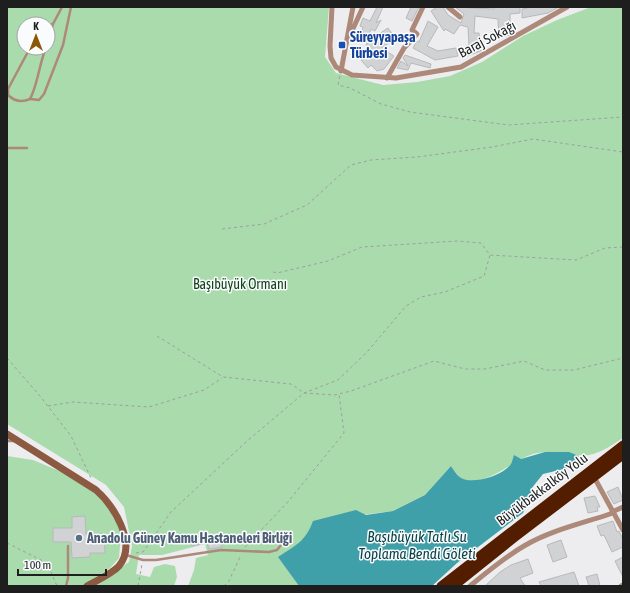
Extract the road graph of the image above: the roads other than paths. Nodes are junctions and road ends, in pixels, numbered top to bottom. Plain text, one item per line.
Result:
1 (62, 7) edge
2 (70, 7) edge
3 (332, 7) edge
4 (353, 7) edge
5 (363, 7) edge
6 (423, 7) edge
7 (448, 7) edge
8 (567, 7) edge
9 (460, 17) dead end
10 (56, 18) edge
11 (348, 38) junction
12 (26, 56) edge
13 (43, 56) edge
14 (341, 71) junction
15 (387, 78) junction
16 (7, 96) edge
17 (30, 99) junction
18 (7, 148) edge
19 (27, 148) dead end
20 (7, 434) edge
21 (7, 441) edge
22 (19, 442) junction
23 (623, 445) edge
24 (623, 455) edge
25 (594, 477) junction
26 (623, 507) edge
27 (613, 512) junction
28 (623, 530) edge
29 (281, 545) dead end
30 (68, 546) dead end
31 (124, 554) junction
32 (66, 586) edge
33 (87, 586) edge
34 (441, 586) edge
35 (454, 586) edge
36 (470, 586) edge

1 - 10 lane
2 - 17 lane
3 - 14 street
4 - 11 street
5 - 11 street
6 - 15 street
7 - 9 street
8 - 15 street, Baraj Sokağı
11 - 14 street
12 - 16 lane
13 - 17 lane
14 - 15 street, Baraj Sokağı
16 - 17 lane
18 - 19 lane
20 - 22 main road
21 - 22 lane
22 - 31 main road
23 - 34 highway, Büyükbakkalköy Yolu
24 - 25 highway, Büyükbakkalköy Yolu
25 - 27 street
25 - 35 highway, Büyükbakkalköy Yolu
26 - 27 street
27 - 28 street
27 - 36 street
29 - 31 lane
30 - 32 lane
31 - 33 main road

